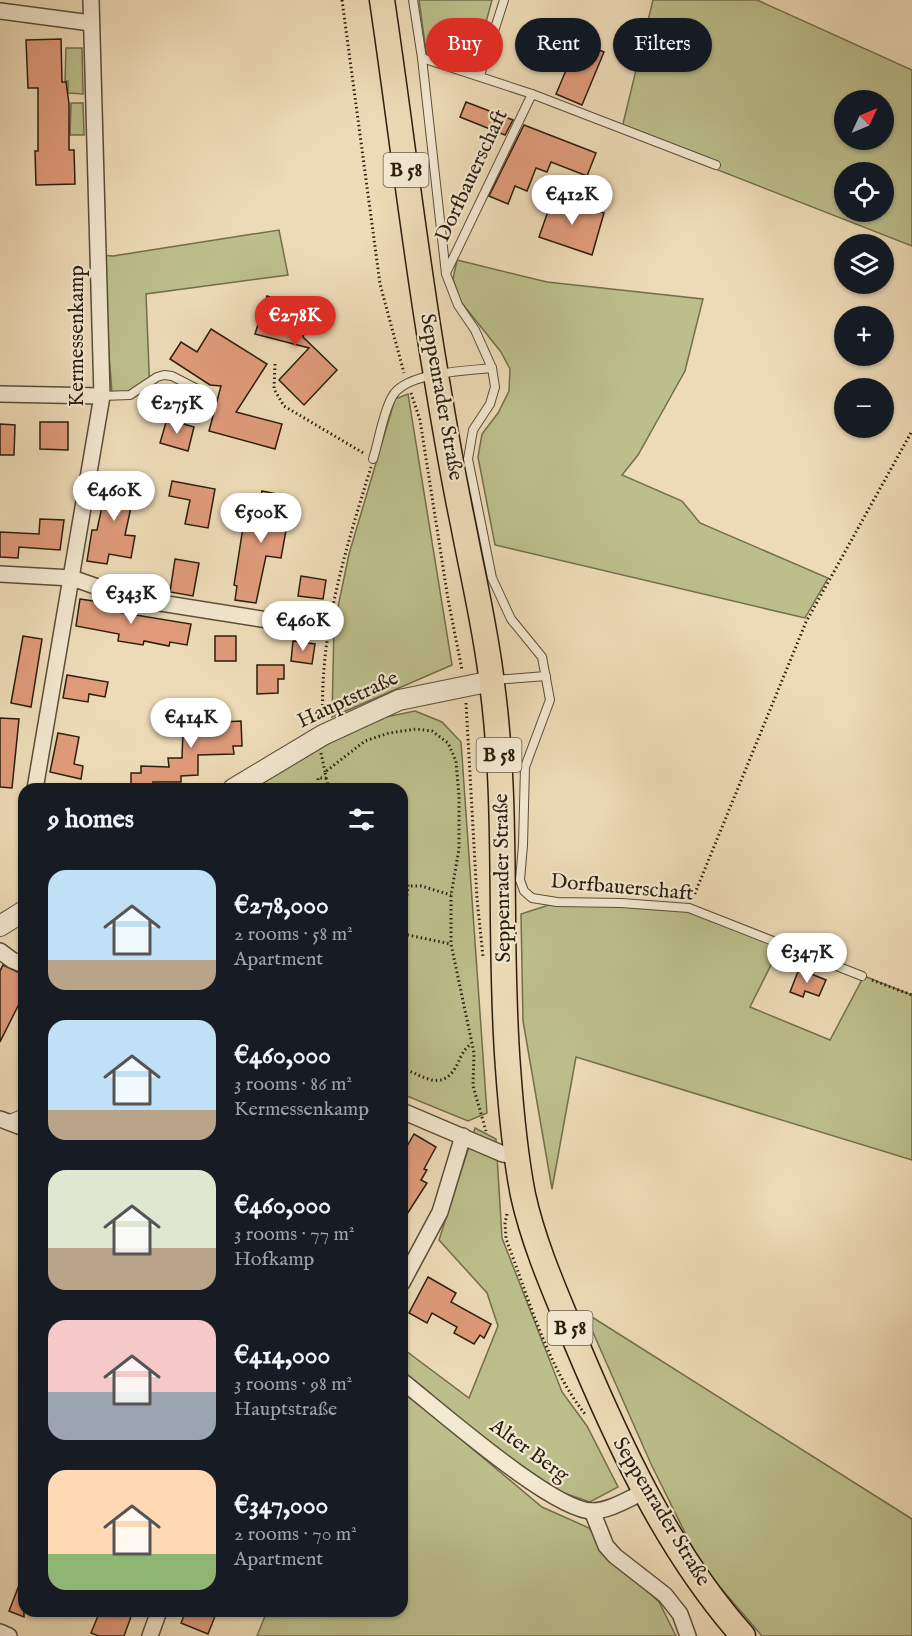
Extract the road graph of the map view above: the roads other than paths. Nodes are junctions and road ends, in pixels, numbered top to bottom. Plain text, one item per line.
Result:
1 (91, 0) edge
2 (382, 0) edge
3 (413, 0) edge
4 (504, 0) edge
5 (0, 11) edge
6 (91, 22) junction
7 (422, 58) junction
8 (480, 75) junction
9 (532, 94) junction
10 (716, 165) dead end
11 (446, 274) junction
12 (492, 368) junction
13 (436, 374) junction
14 (0, 394) edge
15 (209, 394) dead end
16 (102, 396) junction
17 (373, 459) road end
18 (0, 574) edge
19 (72, 578) junction
20 (305, 626) dead end
21 (546, 676) junction
22 (492, 681) junction
23 (36, 783) edge
24 (243, 783) edge
25 (18, 915) edge
26 (0, 926) edge
27 (0, 951) edge
28 (18, 962) edge
29 (862, 976) road end
30 (408, 1113) edge
31 (18, 1115) edge
32 (3, 1120) edge
33 (18, 1126) edge
34 (463, 1136) junction
35 (510, 1155) junction
36 (408, 1272) edge
37 (408, 1386) edge
38 (644, 1492) junction
39 (592, 1511) junction
40 (157, 1617) edge
41 (0, 1632) edge
42 (9, 1636) edge
43 (150, 1636) edge
44 (688, 1636) edge
45 (743, 1636) edge

1 - 6 street, Kermessenkamp
2 - 13 main road, Seppenrader Straße / B 58
3 - 7 lane, Dorfbauerschaft
4 - 8 lane
5 - 6 street
6 - 16 street, Kermessenkamp
7 - 8 lane, Dorfbauerschaft
7 - 11 lane, Dorfbauerschaft
8 - 9 lane, Dorfbauerschaft
9 - 10 lane, Dorfbauerschaft
9 - 11 lane, Dorfbauerschaft
11 - 12 lane, Dorfbauerschaft
12 - 13 lane
12 - 21 lane, Dorfbauerschaft
13 - 17 lane
13 - 22 main road, Seppenrader Straße / B 58
14 - 16 street
15 - 16 lane
16 - 19 street, Kermessenkamp
18 - 19 street
19 - 20 street
19 - 23 street, Kermessenkamp
21 - 22 lane
21 - 29 lane, Dorfbauerschaft
22 - 24 street, Hauptstraße
22 - 35 main road, Seppenrader Straße / B 58
25 - 26 street
27 - 28 street
30 - 34 street
31 - 32 lane
32 - 33 street
34 - 35 street
34 - 36 street
35 - 38 main road, Seppenrader Straße / B 58
37 - 39 street, Alter Berg
38 - 39 street
38 - 45 main road, Seppenrader Straße / B 58
39 - 44 street
40 - 43 street
41 - 42 street

